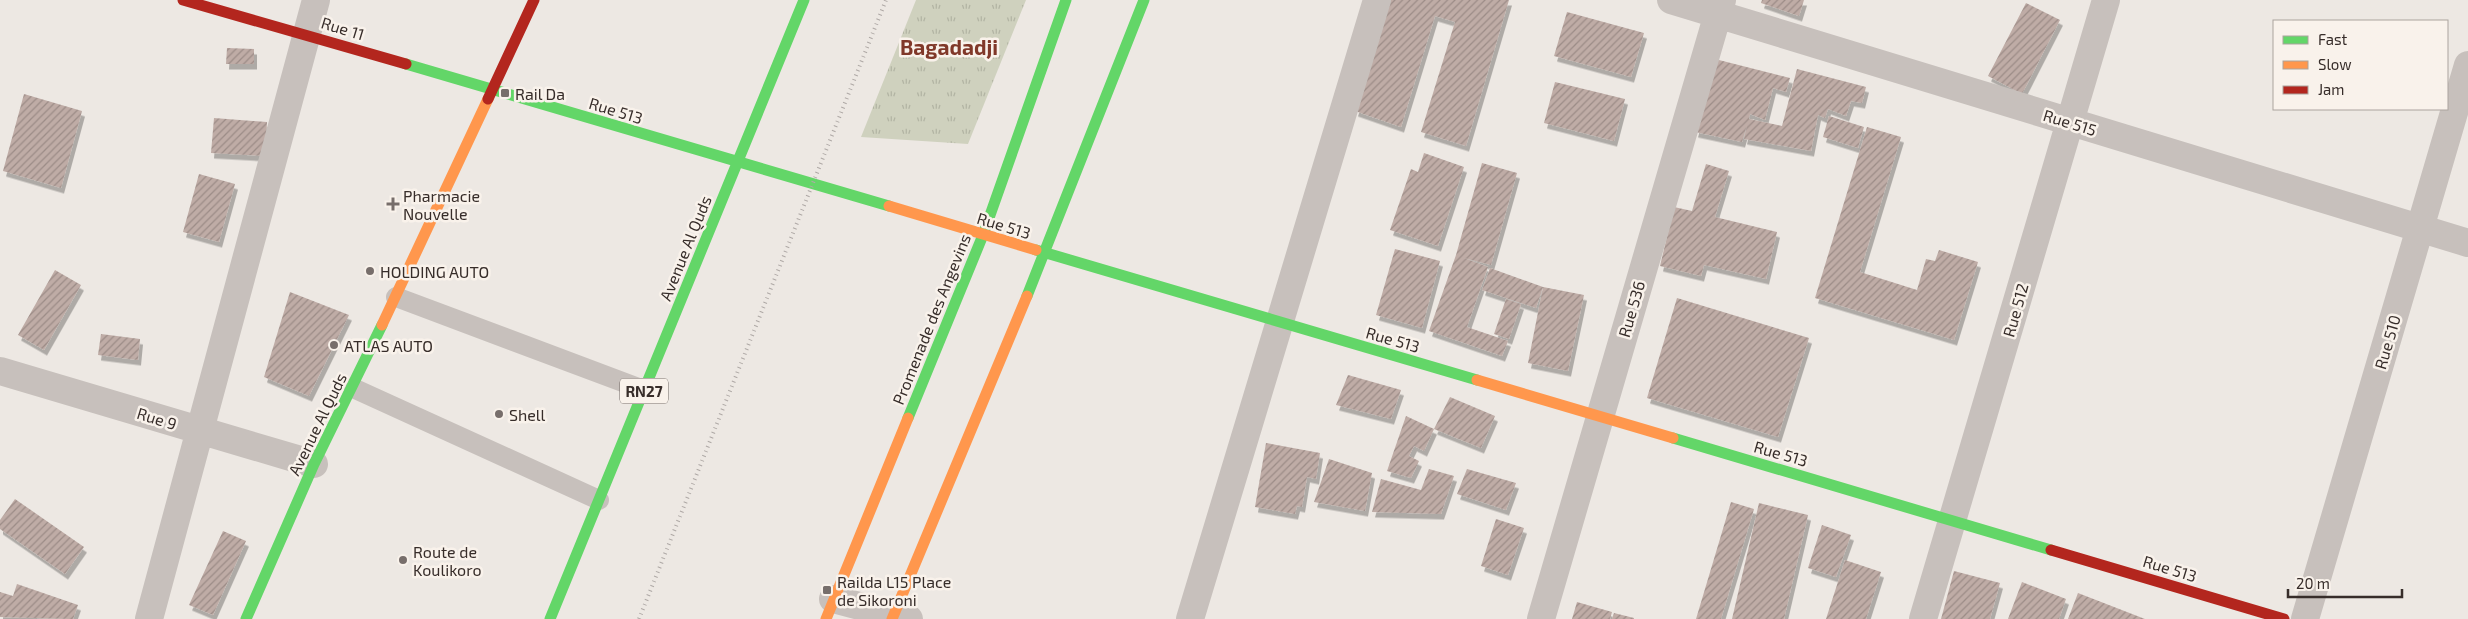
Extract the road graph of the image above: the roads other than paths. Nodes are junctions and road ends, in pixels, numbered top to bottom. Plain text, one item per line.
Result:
1 (183, 0) edge
2 (316, 0) edge
3 (534, 0) edge
4 (1066, 0) edge
5 (1144, 0) edge
6 (1378, 0) edge
7 (1672, 0) edge
8 (2106, 0) edge
9 (799, 1) edge
10 (1719, 7) edge
11 (306, 34) junction
12 (2468, 65) edge
13 (492, 90) junction
14 (2070, 122) junction
15 (738, 163) junction
16 (2420, 229) junction
17 (983, 235) junction
18 (2468, 243) edge
19 (1045, 254) junction
20 (396, 297) junction
21 (1280, 323) junction
22 (0, 371) edge
23 (353, 388) junction
24 (644, 390) junction
25 (1600, 417) junction
26 (200, 430) junction
27 (314, 464) junction
28 (599, 500) junction
29 (1952, 521) junction
30 (830, 609) edge
31 (898, 617) edge
32 (148, 619) edge
33 (246, 619) edge
34 (550, 619) edge
35 (1190, 619) edge
36 (1541, 619) edge
37 (1923, 619) edge
38 (2284, 619) edge
39 (2305, 619) edge

1 - 11 street, Rue 11
2 - 11 street
3 - 13 street, Avenue Al Quds
4 - 17 street, Promenade des Angevins
5 - 19 street
6 - 21 street
7 - 10 street, Rue 515
8 - 14 street, Rue 512
9 - 15 street, Avenue Al Quds / RN27
10 - 14 street, Rue 515
10 - 25 street, Rue 536
11 - 13 street, Rue 11
11 - 26 street
12 - 16 street, Rue 510
13 - 15 street, Rue 513
13 - 20 street, Avenue Al Quds
14 - 16 street, Rue 515
14 - 29 street, Rue 512
15 - 17 street, Rue 513
15 - 24 street, Avenue Al Quds / RN27
16 - 18 street, Rue 515
16 - 39 street, Rue 510
17 - 19 street, Rue 513
17 - 30 street, Promenade des Angevins
19 - 21 street, Rue 513
19 - 31 street
20 - 23 street, Avenue Al Quds
20 - 24 lane
21 - 25 street, Rue 513
21 - 35 street
22 - 26 street, Rue 9
23 - 27 street, Avenue Al Quds
23 - 28 lane
24 - 28 street, Avenue Al Quds / RN27
25 - 29 street, Rue 513
25 - 36 street, Rue 536
26 - 27 street, Rue 9
26 - 32 street
27 - 33 street, Avenue Al Quds
28 - 34 street, Avenue Al Quds / RN27
29 - 37 street, Rue 512
29 - 38 street, Rue 513
30 - 31 street

